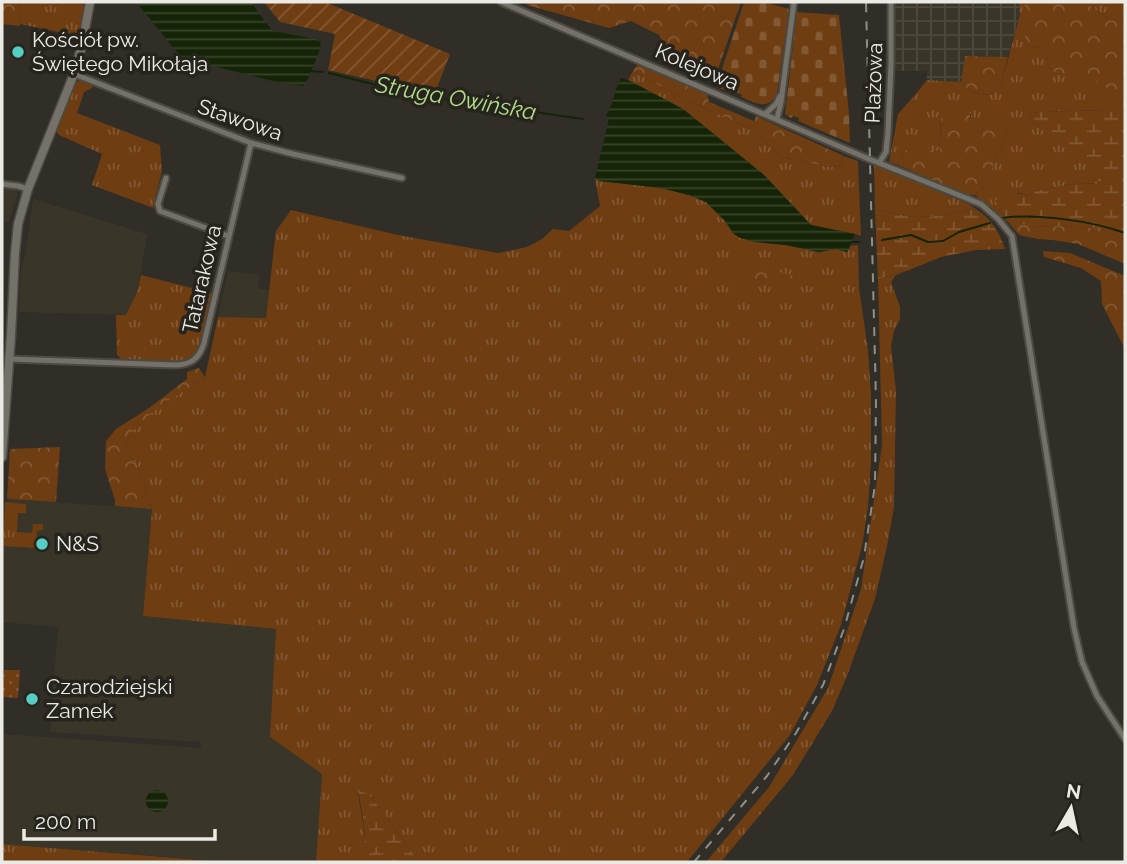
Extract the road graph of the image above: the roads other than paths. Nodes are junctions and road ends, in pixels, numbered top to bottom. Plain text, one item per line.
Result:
1 (90, 2) edge
2 (501, 2) edge
3 (794, 2) edge
4 (891, 2) edge
5 (74, 74) junction
6 (782, 94) junction
7 (765, 114) junction
8 (777, 119) junction
9 (251, 143) junction
10 (880, 163) junction
11 (166, 177) dead end
12 (402, 178) dead end
13 (2, 184) edge
14 (28, 189) junction
15 (228, 236) junction
16 (9, 359) junction
17 (2, 457) edge
18 (1125, 739) edge

1 - 5 main road
2 - 7 street, Kolejowa
3 - 6 street
4 - 10 street, Plażowa
5 - 9 street, Stawowa
5 - 14 main road
6 - 7 street
6 - 8 street
7 - 8 street, Kolejowa
8 - 10 street, Kolejowa
9 - 12 street, Stawowa
9 - 15 street, Tatarakowa
10 - 18 street, Kolejowa
11 - 15 street
13 - 14 street
14 - 16 main road
15 - 16 street, Tatarakowa
16 - 17 main road

